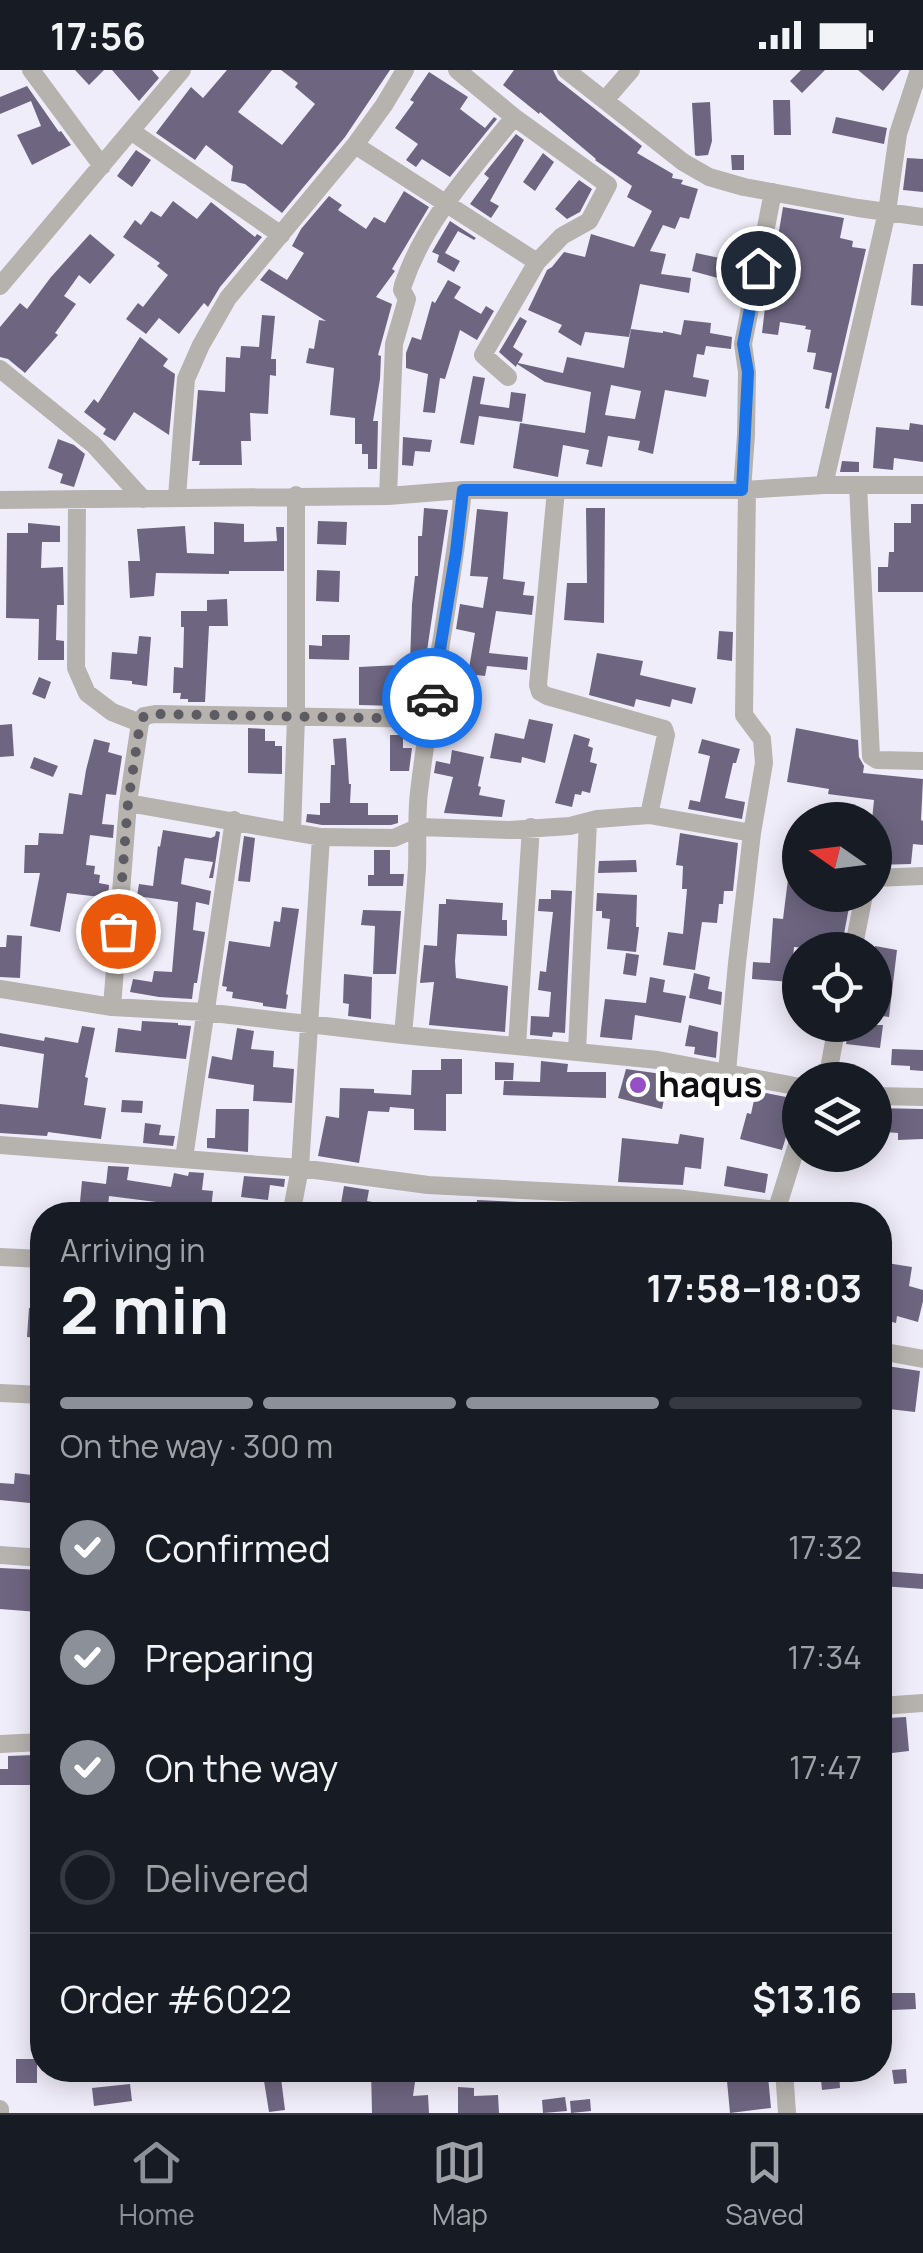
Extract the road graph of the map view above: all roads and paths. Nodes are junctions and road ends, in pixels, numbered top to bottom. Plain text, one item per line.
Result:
1 (32, 70) edge
2 (182, 70) edge
3 (405, 70) edge
4 (457, 70) edge
5 (566, 70) edge
6 (631, 70) edge
7 (919, 70) edge
8 (605, 100) junction
9 (514, 117) junction
10 (131, 131) junction
11 (355, 145) junction
12 (102, 166) junction
13 (773, 192) junction
14 (445, 204) junction
15 (887, 212) junction
16 (923, 217) edge
17 (280, 235) junction
18 (537, 262) junction
19 (0, 286) edge
20 (0, 369) edge
21 (508, 377) dead end
22 (923, 484) edge
23 (824, 485) junction
24 (858, 485) junction
25 (463, 490) junction
26 (556, 490) junction
27 (744, 490) junction
28 (296, 496) junction
29 (388, 496) junction
30 (176, 497) junction
31 (143, 499) junction
32 (0, 500) edge
33 (77, 501) junction
34 (296, 717) junction
35 (428, 719) junction
36 (140, 724) junction
37 (923, 760) edge
38 (128, 803) junction
39 (649, 815) junction
40 (234, 820) junction
41 (588, 822) junction
42 (419, 826) junction
43 (531, 827) junction
44 (292, 832) junction
45 (752, 833) junction
46 (321, 837) junction
47 (923, 876) edge
48 (892, 877) edge
49 (0, 989) edge
50 (112, 1006) junction
51 (204, 1012) junction
52 (308, 1025) junction
53 (403, 1036) junction
54 (518, 1046) junction
55 (577, 1051) junction
56 (728, 1072) junction
57 (782, 1083) edge
58 (892, 1096) edge
59 (923, 1097) edge
60 (0, 1145) edge
61 (184, 1158) junction
62 (300, 1168) junction
63 (788, 1172) edge
64 (293, 1202) edge
65 (705, 1202) edge
66 (779, 1202) edge
67 (0, 1257) edge
68 (30, 1258) edge
69 (892, 1353) edge
70 (923, 1359) edge
71 (0, 1394) edge
72 (30, 1395) edge
73 (0, 1555) edge
74 (30, 1557) edge
75 (923, 1703) edge
76 (892, 1705) edge
77 (30, 1743) edge
78 (0, 1744) edge
79 (785, 2082) edge
80 (787, 2113) edge

1 - 12 street
2 - 10 street
3 - 11 street
4 - 9 street
5 - 8 street
6 - 8 street
7 - 15 street
8 - 13 street
9 - 14 street
9 - 18 street
10 - 12 street
10 - 17 street
11 - 14 street
11 - 17 street
12 - 19 street
13 - 15 street
13 - 27 street
14 - 18 street
14 - 29 street
15 - 16 street
15 - 23 street
17 - 30 street
18 - 21 street
20 - 31 street
22 - 24 street
23 - 24 street
23 - 27 street
24 - 37 street
25 - 26 street
25 - 29 street
25 - 35 street
26 - 27 street
26 - 39 street
27 - 45 street
28 - 29 street
28 - 30 street
28 - 34 street
30 - 31 street
31 - 33 street
32 - 33 street
33 - 36 street
34 - 35 street
34 - 36 street
34 - 44 street
35 - 42 street
36 - 38 street
38 - 40 street
38 - 50 street
39 - 41 street
39 - 45 street
40 - 44 street
40 - 51 street
41 - 43 street
41 - 55 street
42 - 43 street
42 - 46 street
42 - 53 street
43 - 54 street
44 - 46 street
45 - 56 street
46 - 52 street
47 - 48 street
49 - 50 street
50 - 51 street
51 - 52 street
51 - 61 street
52 - 53 street
52 - 62 street
53 - 54 street
54 - 55 street
55 - 56 street
56 - 57 street
58 - 59 street
60 - 61 street
61 - 62 street
62 - 64 street
62 - 65 street
63 - 66 street
67 - 68 street
69 - 70 street
71 - 72 street
73 - 74 street
75 - 76 street
77 - 78 street
79 - 80 street

